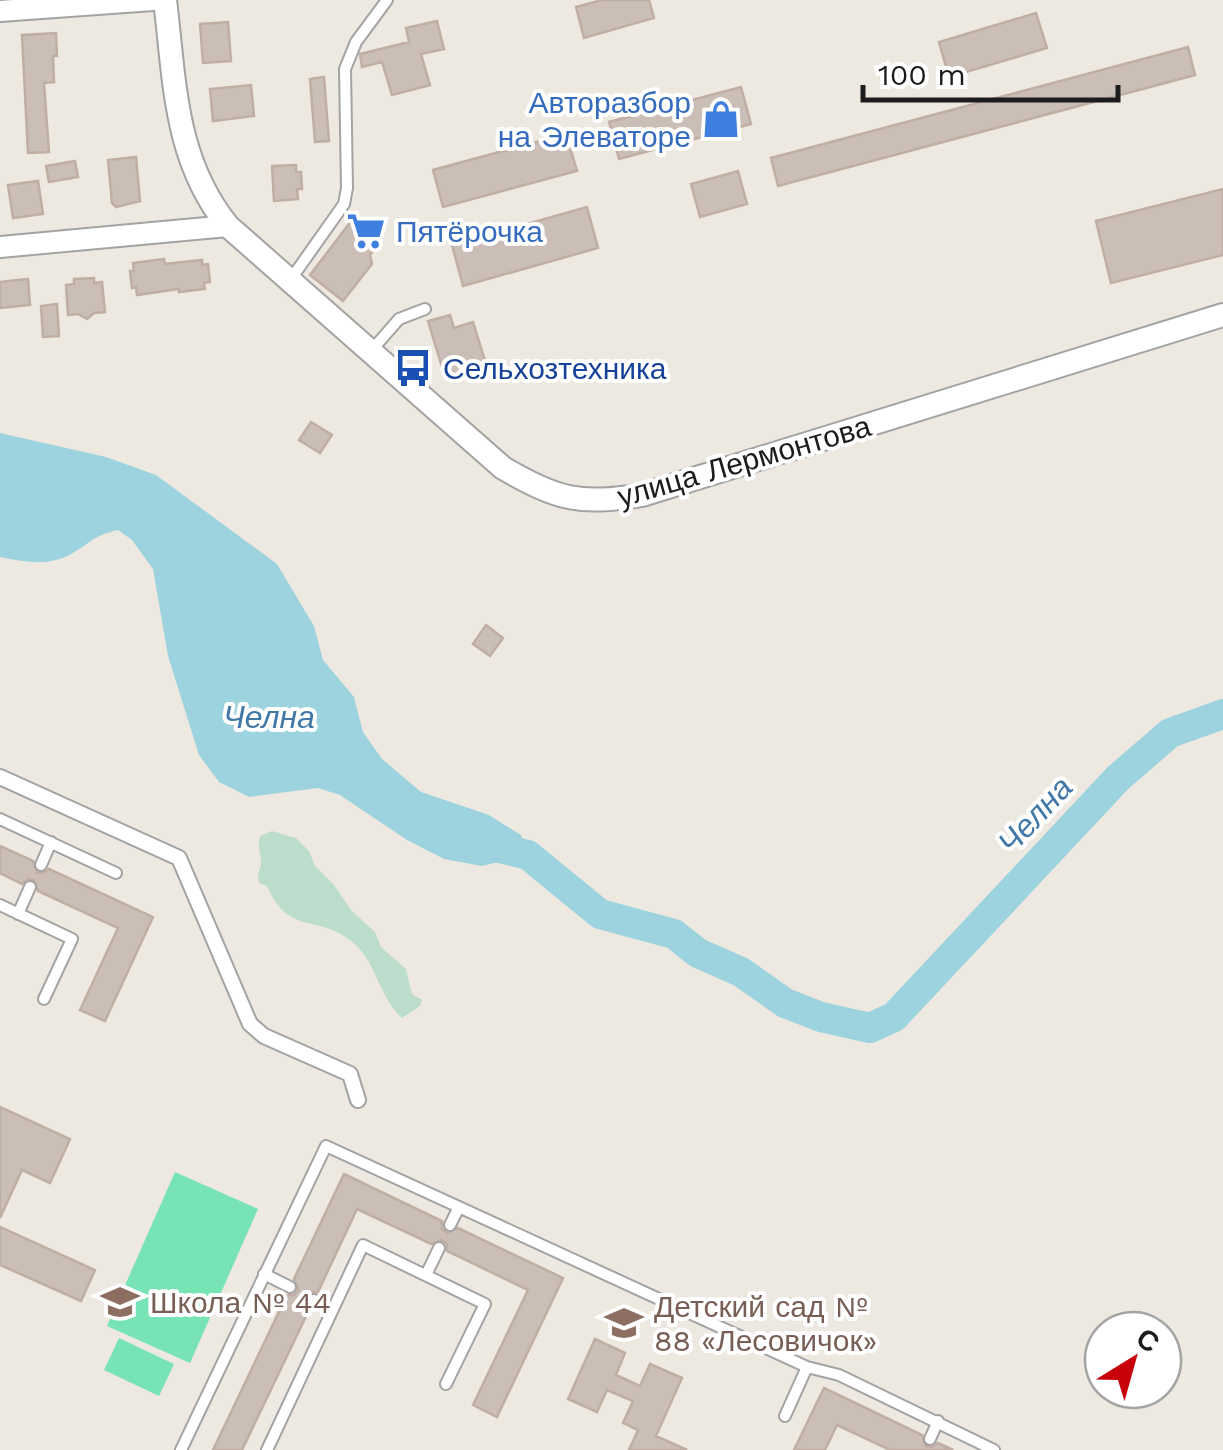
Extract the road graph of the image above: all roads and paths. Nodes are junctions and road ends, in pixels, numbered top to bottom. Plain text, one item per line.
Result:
1 (153, 0) edge
2 (165, 0) edge
3 (387, 0) edge
4 (0, 11) edge
5 (228, 226) junction
6 (0, 247) edge
7 (290, 281) junction
8 (424, 309) dead end
9 (1223, 315) edge
10 (371, 352) junction
11 (0, 777) edge
12 (0, 819) edge
13 (51, 842) junction
14 (40, 865) dead end
15 (116, 873) dead end
16 (30, 888) dead end
17 (0, 906) edge
18 (18, 914) junction
19 (44, 998) dead end
20 (358, 1100) dead end
21 (459, 1207) junction
22 (450, 1225) dead end
23 (439, 1248) dead end
24 (264, 1274) junction
25 (426, 1275) junction
26 (290, 1287) dead end
27 (314, 1300) dead end
28 (332, 1309) junction
29 (807, 1367) junction
30 (446, 1384) dead end
31 (785, 1416) dead end
32 (938, 1421) junction
33 (930, 1439) dead end
34 (181, 1450) edge
35 (267, 1450) edge
36 (994, 1450) edge

1 - 4 street
2 - 5 street, улица Лермонтова
3 - 7 lane
5 - 6 street
5 - 7 street, улица Лермонтова
7 - 10 street, улица Лермонтова
8 - 10 lane
9 - 10 street, улица Лермонтова
11 - 20 street
12 - 13 lane
13 - 14 lane
13 - 15 lane
16 - 18 lane
17 - 18 lane
18 - 19 lane
21 - 22 lane
21 - 24 lane
21 - 29 lane
23 - 25 lane
24 - 26 lane
24 - 34 lane
25 - 28 lane
25 - 30 lane
27 - 28 lane
28 - 35 lane
29 - 31 lane
29 - 32 lane
32 - 33 lane
32 - 36 lane

